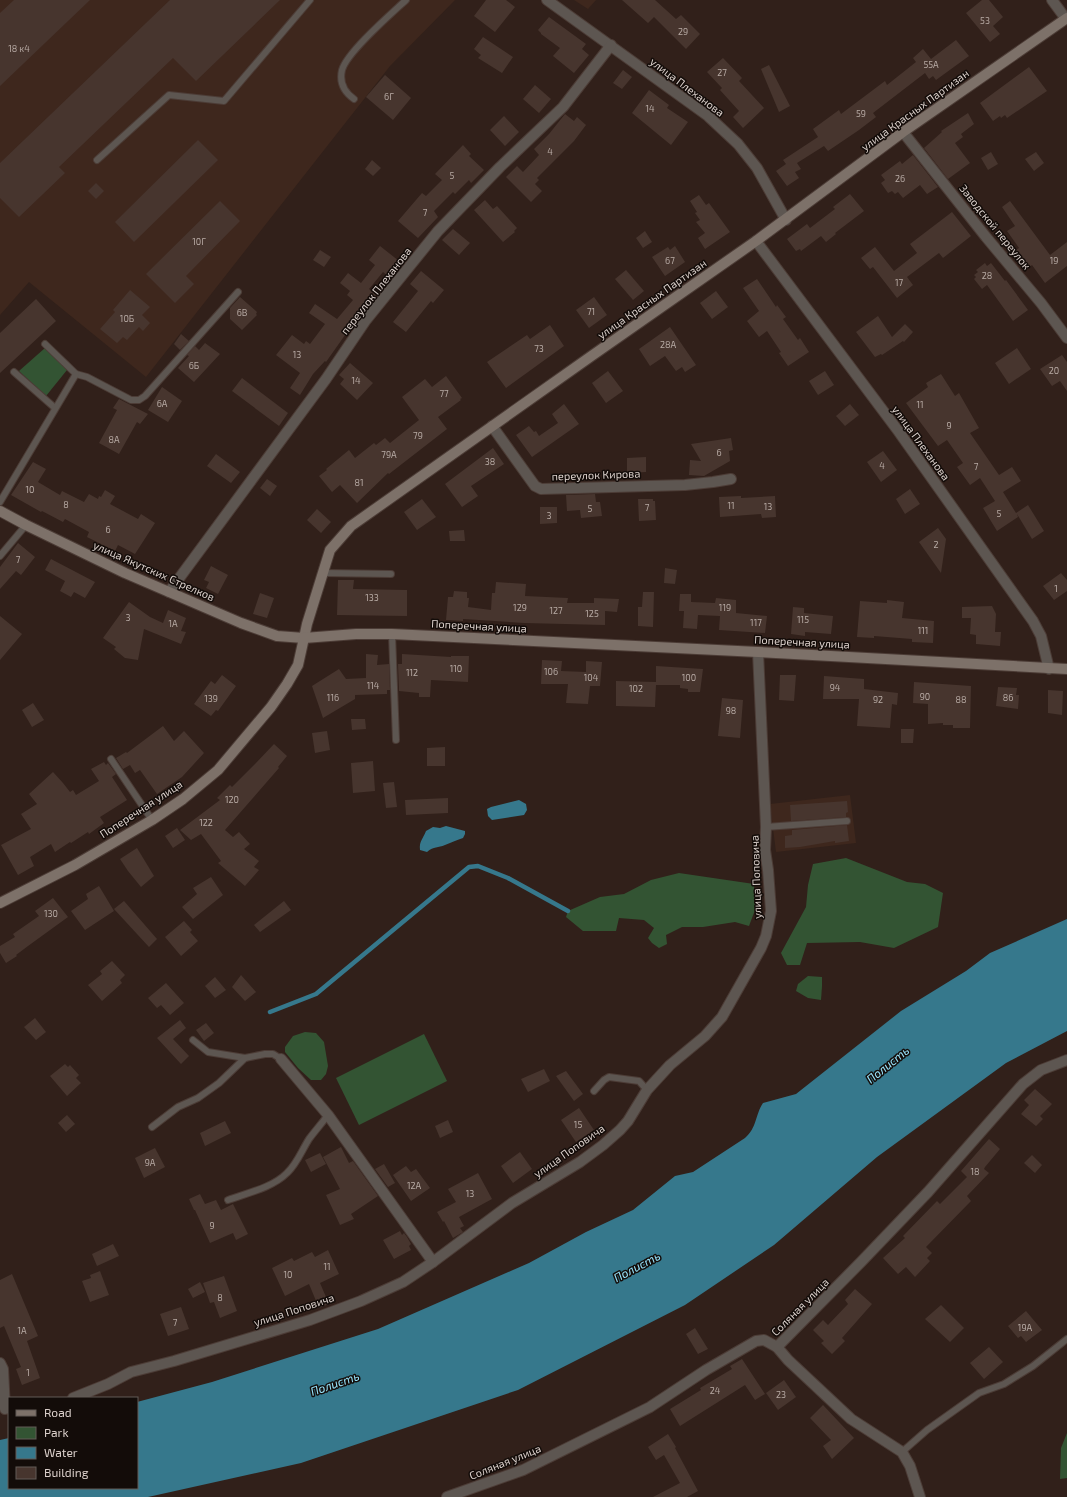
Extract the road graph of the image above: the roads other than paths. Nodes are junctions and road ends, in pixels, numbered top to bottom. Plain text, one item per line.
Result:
1 (310, 0) edge
2 (406, 0) edge
3 (547, 0) edge
4 (1052, 0) edge
5 (1067, 19) edge
6 (611, 45) junction
7 (354, 99) dead end
8 (903, 132) junction
9 (97, 160) dead end
10 (786, 220) junction
11 (756, 241) junction
12 (238, 292) dead end
13 (1067, 338) edge
14 (45, 344) dead end
15 (14, 372) dead end
16 (76, 374) junction
17 (55, 408) junction
18 (492, 426) junction
19 (731, 479) dead end
20 (0, 502) edge
21 (0, 511) edge
22 (26, 525) junction
23 (0, 556) edge
24 (323, 573) junction
25 (391, 574) dead end
26 (169, 592) junction
27 (392, 634) junction
28 (304, 638) junction
29 (758, 652) junction
30 (1049, 668) junction
31 (1067, 669) edge
32 (396, 740) dead end
33 (111, 759) dead end
34 (152, 820) junction
35 (847, 821) dead end
36 (766, 827) junction
37 (0, 903) edge
38 (193, 1040) dead end
39 (245, 1058) junction
40 (281, 1058) joint
41 (1067, 1060) edge
42 (647, 1090) junction
43 (594, 1091) dead end
44 (328, 1115) junction
45 (152, 1127) dead end
46 (228, 1200) dead end
47 (433, 1262) junction
48 (1067, 1339) edge
49 (777, 1347) junction
50 (0, 1363) edge
51 (76, 1397) edge
52 (5, 1410) edge
53 (902, 1452) junction
54 (447, 1497) edge
55 (920, 1497) edge

1 - 9 lane
2 - 7 lane
3 - 6 street, улица Плеханова
4 - 5 street
5 - 8 street, улица Красных Партизан
6 - 10 street, улица Плеханова
6 - 26 street, переулок Плеханова
8 - 10 street, улица Красных Партизан
8 - 13 street, Заводской переулок
10 - 11 street, улица Красных Партизан
11 - 18 street, улица Красных Партизан
11 - 30 street, улица Плеханова
12 - 16 lane
14 - 16 lane
15 - 17 lane
16 - 17 lane
17 - 20 lane
18 - 19 street, переулок Кирова
18 - 24 street, улица Красных Партизан
21 - 22 street, улица Якутских Стрелков
22 - 23 lane
22 - 26 street, улица Якутских Стрелков
24 - 25 lane
24 - 28 street, улица Красных Партизан
26 - 28 street, улица Якутских Стрелков
27 - 28 street, Поперечная улица
27 - 29 street, Поперечная улица
27 - 32 lane
28 - 34 street, Поперечная улица
29 - 30 street, Поперечная улица
29 - 36 street, улица Поповича
30 - 31 street, Поперечная улица
33 - 34 lane
34 - 37 street, Поперечная улица
35 - 36 lane
36 - 42 street, улица Поповича
38 - 39 lane
39 - 40 lane
39 - 45 lane
40 - 44 street
41 - 49 street, Соляная улица
42 - 43 lane
42 - 47 street, улица Поповича
44 - 46 lane
44 - 47 street
47 - 51 street, улица Поповича
48 - 53 lane
49 - 53 street
49 - 54 street, Соляная улица
50 - 52 street
53 - 55 street

